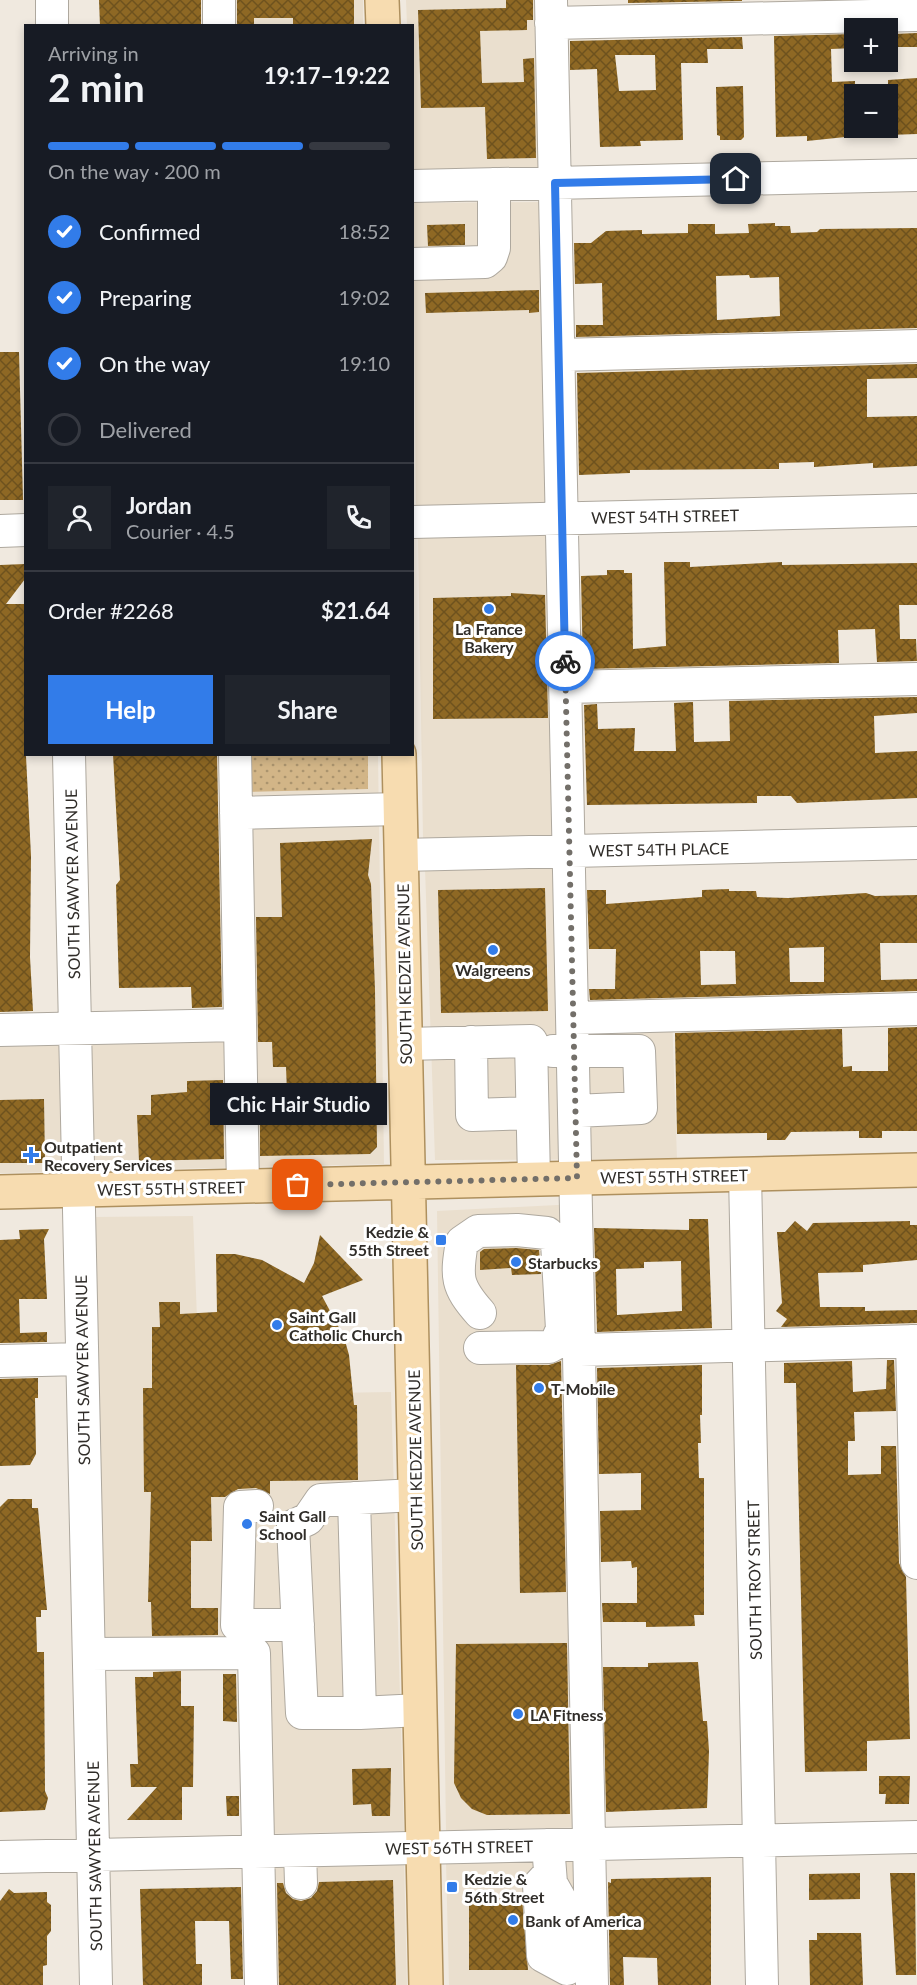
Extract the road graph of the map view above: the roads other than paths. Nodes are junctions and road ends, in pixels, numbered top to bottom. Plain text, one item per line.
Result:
1 (52, 0) edge
2 (219, 0) edge
3 (382, 0) edge
4 (551, 11) edge
5 (917, 15) edge
6 (52, 24) edge
7 (219, 24) edge
8 (383, 24) edge
9 (917, 175) edge
10 (555, 183) junction
11 (494, 184) junction
12 (414, 186) edge
13 (414, 264) edge
14 (917, 346) edge
15 (559, 355) junction
16 (917, 510) edge
17 (562, 519) junction
18 (414, 522) edge
19 (24, 530) edge
20 (0, 531) edge
21 (917, 679) edge
22 (566, 687) junction
23 (69, 756) edge
24 (235, 756) edge
25 (399, 756) edge
26 (400, 809) junction
27 (236, 813) junction
28 (917, 843) edge
29 (570, 851) junction
30 (401, 855) junction
31 (917, 1009) edge
32 (573, 1018) junction
33 (240, 1025) junction
34 (75, 1029) junction
35 (0, 1030) edge
36 (471, 1042) junction
37 (405, 1044) junction
38 (574, 1051) junction
39 (531, 1052) junction
40 (575, 1112) junction
41 (532, 1113) junction
42 (917, 1170) edge
43 (745, 1174) junction
44 (577, 1178) junction
45 (534, 1179) junction
46 (408, 1182) junction
47 (243, 1186) junction
48 (78, 1190) junction
49 (0, 1192) edge
50 (480, 1313) dead end
51 (915, 1341) edge
52 (749, 1347) junction
53 (480, 1348) dead end
54 (580, 1350) junction
55 (82, 1359) junction
56 (0, 1361) edge
57 (415, 1495) junction
58 (354, 1498) junction
59 (257, 1506) dead end
60 (917, 1563) edge
61 (298, 1625) junction
62 (89, 1654) junction
63 (420, 1710) junction
64 (360, 1713) junction
65 (917, 1837) edge
66 (759, 1841) junction
67 (591, 1844) junction
68 (423, 1848) junction
69 (258, 1851) junction
70 (300, 1851) junction
71 (93, 1855) junction
72 (0, 1857) edge
73 (549, 1859) junction
74 (301, 1883) dead end
75 (580, 1977) edge
76 (96, 1985) edge
77 (261, 1985) edge
78 (426, 1985) edge
79 (762, 1985) edge

1 - 6 street
2 - 7 street
3 - 8 main road
4 - 5 street
4 - 10 street
9 - 10 street
10 - 11 street
10 - 15 street
11 - 12 street
11 - 13 street
14 - 15 street
15 - 17 street
16 - 17 street, WEST 54TH STREET
17 - 18 street, WEST 54TH STREET
17 - 22 street
19 - 20 street
21 - 22 street
22 - 29 street
23 - 34 street, SOUTH SAWYER AVENUE
24 - 27 street
25 - 26 main road, SOUTH KEDZIE AVENUE
26 - 27 street
26 - 30 main road, SOUTH KEDZIE AVENUE
27 - 33 street
28 - 29 street, WEST 54TH PLACE
29 - 30 street, WEST 54TH PLACE
29 - 32 street
30 - 37 main road, SOUTH KEDZIE AVENUE
31 - 32 street
32 - 38 street
33 - 34 street
33 - 47 street
34 - 35 street
34 - 48 street, SOUTH SAWYER AVENUE
36 - 37 street
36 - 39 street
36 - 41 street
37 - 46 main road, SOUTH KEDZIE AVENUE
38 - 39 street
38 - 40 street
38 - 40 street
39 - 41 street
40 - 44 street
41 - 45 street
42 - 43 main road, WEST 55TH STREET
43 - 44 main road, WEST 55TH STREET
43 - 52 street, SOUTH TROY STREET
44 - 45 main road, WEST 55TH STREET
44 - 54 street
45 - 46 main road, WEST 55TH STREET
46 - 47 main road, WEST 55TH STREET
46 - 57 main road, SOUTH KEDZIE AVENUE
47 - 48 main road, WEST 55TH STREET
48 - 49 main road, WEST 55TH STREET
48 - 55 street, SOUTH SAWYER AVENUE
50 - 53 street
51 - 52 street
51 - 60 street
52 - 54 street
52 - 66 street, SOUTH TROY STREET
54 - 67 street
55 - 56 street
55 - 62 street, SOUTH SAWYER AVENUE
57 - 58 street
57 - 63 main road, SOUTH KEDZIE AVENUE
58 - 61 street
58 - 64 street
59 - 61 street
61 - 64 street
62 - 69 street
62 - 71 street, SOUTH SAWYER AVENUE
63 - 64 street
63 - 68 main road, SOUTH KEDZIE AVENUE
65 - 66 street, WEST 56TH STREET
66 - 67 street, WEST 56TH STREET
66 - 79 street, SOUTH TROY STREET
67 - 73 street, WEST 56TH STREET
67 - 75 street
68 - 70 street, WEST 56TH STREET
68 - 73 street, WEST 56TH STREET
68 - 78 main road, SOUTH KEDZIE AVENUE
69 - 70 street, WEST 56TH STREET
69 - 71 street, WEST 56TH STREET
69 - 77 street
70 - 74 street
71 - 72 street, WEST 56TH STREET
71 - 76 street, SOUTH SAWYER AVENUE
73 - 75 street

